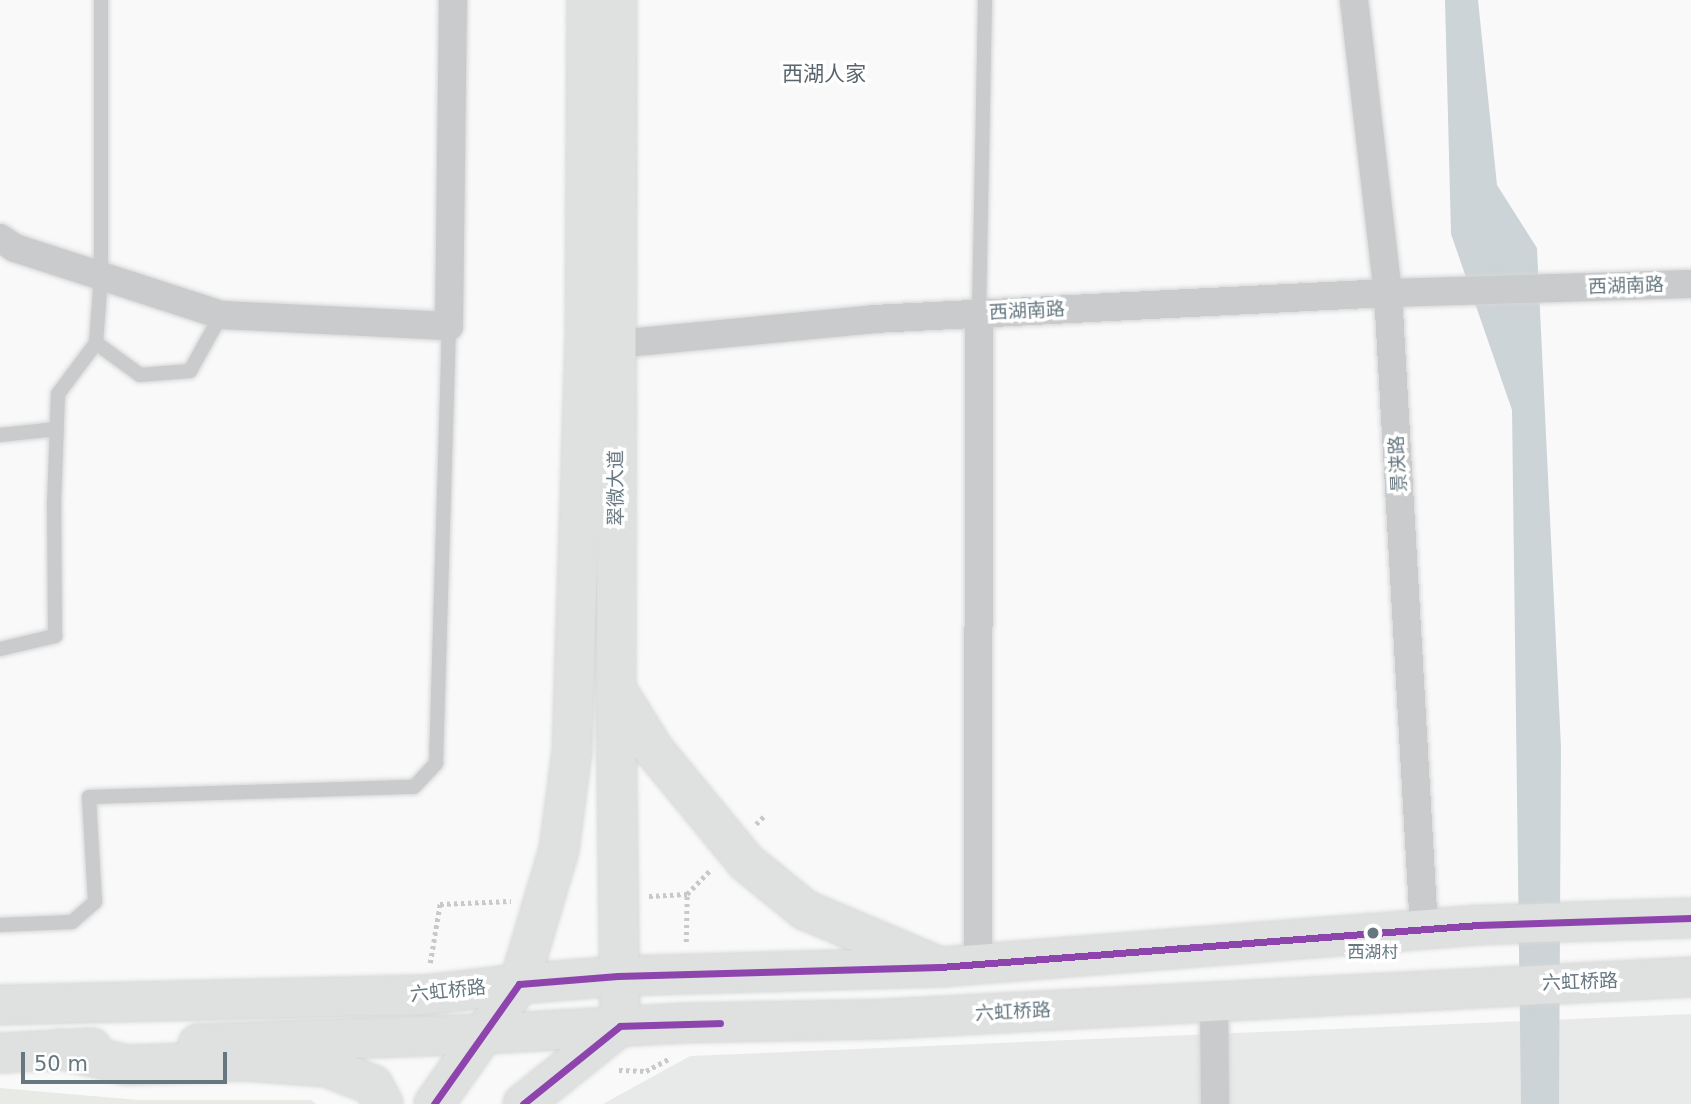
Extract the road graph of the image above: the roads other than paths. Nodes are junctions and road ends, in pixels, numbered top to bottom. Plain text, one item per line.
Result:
1 (101, 0) edge
2 (453, 0) edge
3 (587, 0) edge
4 (617, 0) edge
5 (985, 0) edge
6 (1354, 0) edge
7 (0, 238) edge
8 (101, 276) junction
9 (1691, 284) edge
10 (1388, 293) junction
11 (979, 313) junction
12 (221, 315) junction
13 (449, 326) junction
14 (96, 343) junction
15 (616, 344) junction
16 (57, 429) junction
17 (0, 435) edge
18 (0, 649) edge
19 (617, 690) junction
20 (1691, 918) edge
21 (0, 925) edge
22 (1424, 929) junction
23 (978, 963) junction
24 (940, 967) junction
25 (618, 976) junction
26 (1691, 977) edge
27 (519, 984) junction
28 (1214, 1001) junction
29 (0, 1005) edge
30 (620, 1027) junction
31 (486, 1034) junction
32 (60, 1049) junction
33 (0, 1053) edge
34 (383, 1104) edge
35 (434, 1104) edge
36 (523, 1104) edge
37 (1215, 1104) edge

1 - 8 lane
2 - 13 street
3 - 27 main road, 翠微大道
4 - 15 main road, 翠微大道
5 - 11 lane
6 - 10 street, 景浃路
7 - 8 street
8 - 12 street
8 - 14 lane
9 - 10 street, 西湖南路
10 - 11 street, 西湖南路
10 - 22 street, 景浃路
11 - 15 street, 西湖南路
11 - 23 street
12 - 13 street
12 - 14 lane
13 - 21 lane
14 - 16 lane
15 - 19 main road, 翠微大道
16 - 17 lane
16 - 18 lane
19 - 24 main road
19 - 25 main road, 翠微大道
20 - 22 main road, 六虹桥路
22 - 23 main road, 六虹桥路
23 - 24 main road, 六虹桥路
24 - 25 main road, 六虹桥路
25 - 27 main road, 六虹桥路
25 - 30 main road, 翠微大道
26 - 28 main road, 六虹桥路
27 - 29 main road, 六虹桥路
27 - 31 main road, 翠微大道
28 - 30 main road, 六虹桥路
28 - 37 street
30 - 31 main road, 六虹桥路
30 - 36 main road
31 - 32 main road, 六虹桥路
31 - 35 main road, 翠微大道
32 - 33 main road, 六虹桥路
32 - 34 main road

